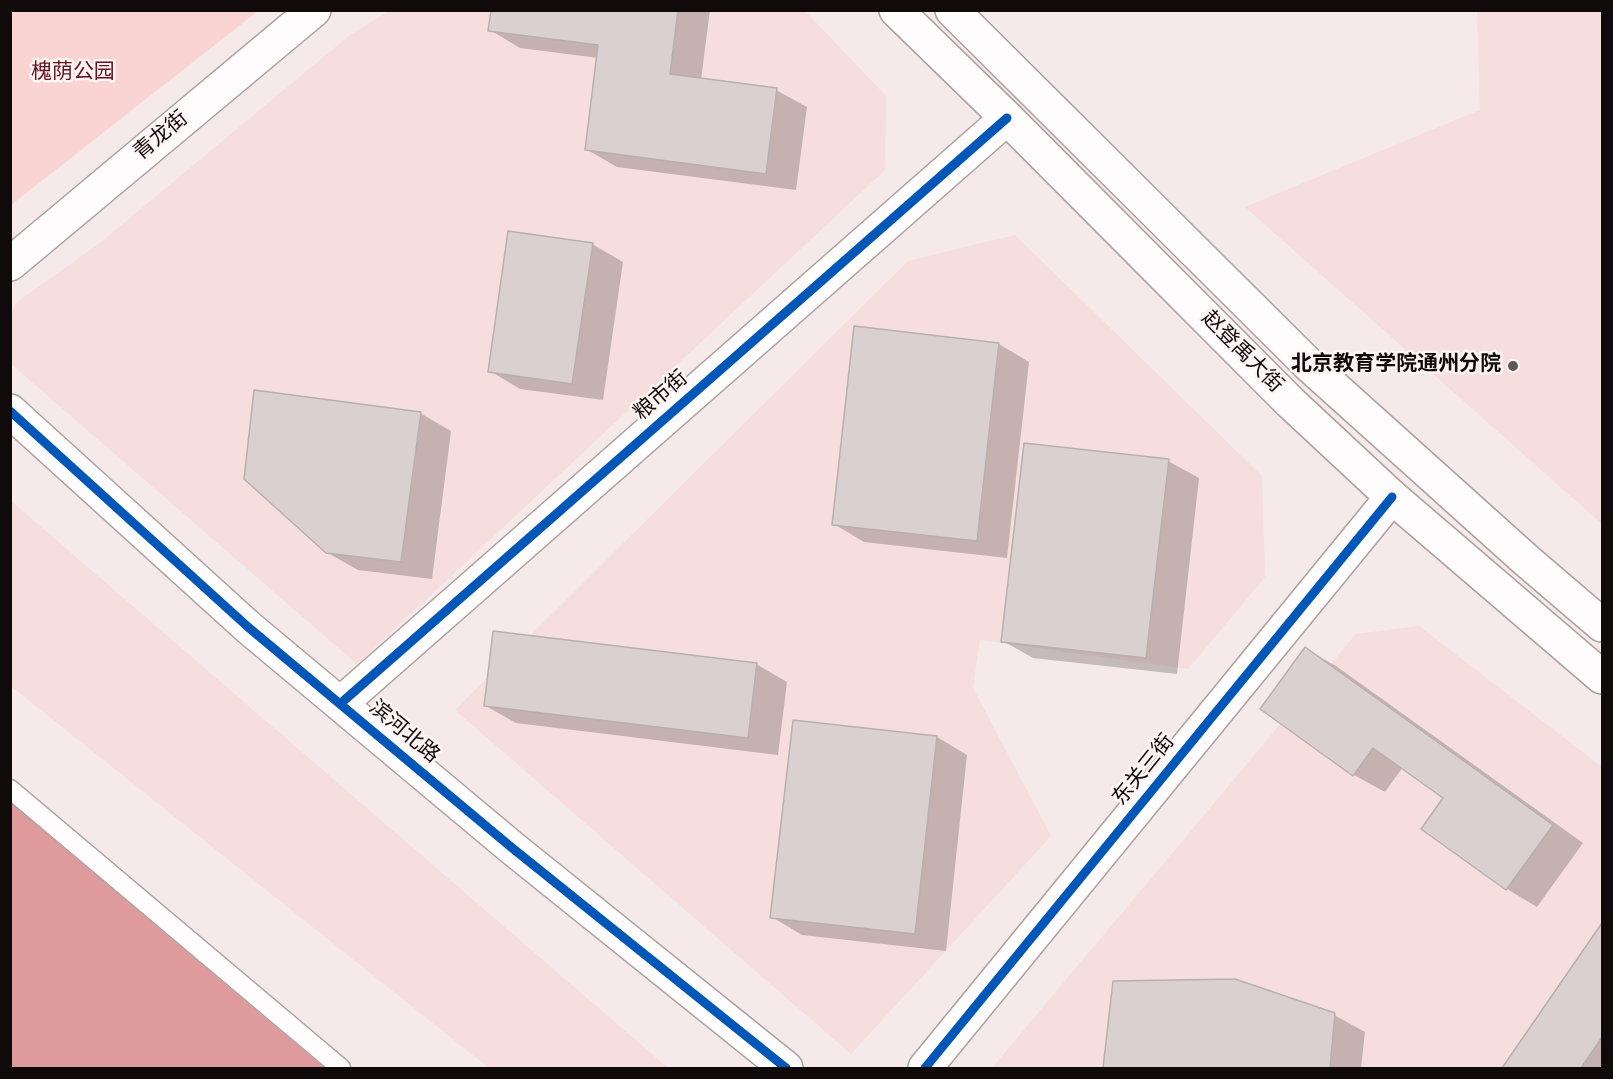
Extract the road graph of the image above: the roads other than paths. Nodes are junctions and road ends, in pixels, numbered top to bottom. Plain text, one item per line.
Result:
1 (314, 10) edge
2 (896, 10) edge
3 (952, 10) edge
4 (1007, 117) junction
5 (10, 264) edge
6 (10, 411) edge
7 (1392, 497) junction
8 (1602, 625) edge
9 (1602, 677) edge
10 (340, 704) junction
11 (10, 789) edge
12 (341, 1068) edge
13 (786, 1068) edge
14 (925, 1068) edge

1 - 5 street, 青龙街
2 - 4 street, 赵登禹大街
3 - 8 street, 赵登禹大街
4 - 7 street, 赵登禹大街
4 - 10 street, 粮市街
6 - 10 street, 滨河北路
7 - 9 street, 赵登禹大街
7 - 14 street, 东关三街
10 - 13 street, 滨河北路
11 - 12 lane

